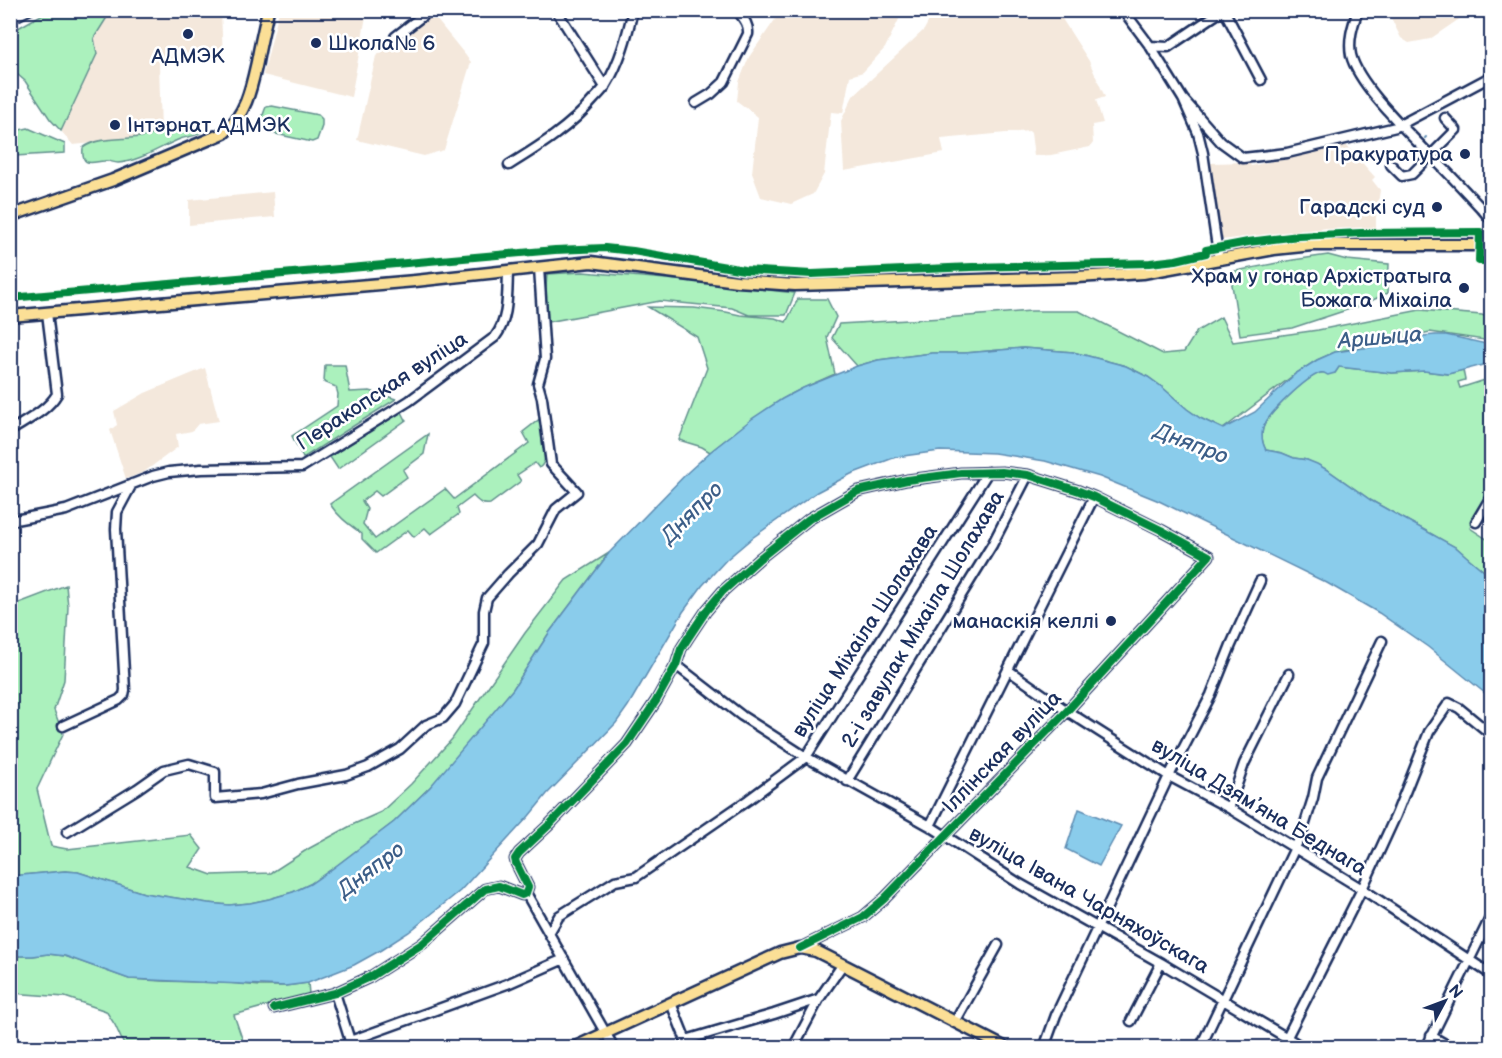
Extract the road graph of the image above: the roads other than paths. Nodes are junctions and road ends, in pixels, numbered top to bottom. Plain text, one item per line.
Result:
1 (268, 10) edge
2 (430, 10) edge
3 (556, 10) edge
4 (633, 10) edge
5 (737, 10) edge
6 (1123, 10) edge
7 (1223, 10) edge
8 (1358, 10) edge
9 (394, 37) dead end
10 (1150, 46) junction
11 (1491, 76) edge
12 (1261, 80) dead end
13 (605, 87) junction
14 (1183, 99) junction
15 (696, 103) dead end
16 (1445, 118) dead end
17 (1401, 124) junction
18 (1431, 155) junction
19 (509, 165) dead end
20 (1391, 165) dead end
21 (10, 216) edge
22 (1491, 221) edge
23 (1491, 245) edge
24 (1219, 260) junction
25 (539, 268) junction
26 (508, 272) junction
27 (47, 314) junction
28 (10, 316) edge
29 (10, 431) edge
30 (988, 472) junction
31 (1028, 475) junction
32 (132, 484) junction
33 (1491, 495) edge
34 (1094, 497) junction
35 (10, 521) edge
36 (1476, 522) dead end
37 (1260, 581) dead end
38 (1382, 641) dead end
39 (676, 665) junction
40 (1008, 670) junction
41 (1289, 674) dead end
42 (1067, 711) junction
43 (63, 726) dead end
44 (1491, 735) edge
45 (806, 757) junction
46 (1169, 776) junction
47 (847, 781) junction
48 (1229, 808) junction
49 (930, 826) junction
50 (67, 832) dead end
51 (946, 836) junction
52 (1294, 848) junction
53 (1362, 889) junction
54 (526, 893) junction
55 (1491, 914) edge
56 (1097, 928) junction
57 (549, 933) junction
58 (998, 945) dead end
59 (800, 948) junction
60 (1469, 959) junction
61 (564, 960) junction
62 (1161, 963) junction
63 (843, 964) junction
64 (1491, 975) edge
65 (335, 993) junction
66 (819, 999) junction
67 (1223, 1000) junction
68 (671, 1004) junction
69 (274, 1008) dead end
70 (1131, 1021) dead end
71 (955, 1022) junction
72 (606, 1033) junction
73 (1431, 1036) junction
74 (1287, 1037) junction
75 (351, 1044) edge
76 (687, 1044) edge
77 (342, 1047) edge
78 (573, 1047) edge
79 (614, 1047) edge
80 (793, 1047) edge
81 (1006, 1047) edge
82 (1044, 1047) edge
83 (1200, 1047) edge
84 (1304, 1047) edge
85 (1426, 1047) edge
86 (1452, 1047) edge

1 - 21 main road
2 - 9 street
3 - 13 street
4 - 13 street
5 - 15 street
6 - 10 street
7 - 10 street
7 - 12 street
8 - 17 street
10 - 14 street
11 - 17 street
13 - 19 street
14 - 17 street
14 - 24 street
16 - 18 street
17 - 18 street
18 - 20 street
18 - 22 street
23 - 24 main road
24 - 25 main road
25 - 26 main road
25 - 50 street
26 - 27 main road
26 - 32 street, Перакопская вуліца
27 - 28 main road
27 - 29 street
30 - 31 street
30 - 39 street
30 - 45 street, вуліца Міхаіла Шолахава
31 - 34 street
31 - 47 street, 2-і завулак Міхаіла Шолахава
32 - 35 street, Перакопская вуліца
32 - 43 street
33 - 36 street
34 - 40 street
34 - 42 street, Іллінская вуліца
37 - 46 street
38 - 52 street
39 - 45 street, вуліца Івана Чарняхоўскага
39 - 54 street
40 - 42 street, вуліца Дзямʼяна Беднага
40 - 49 street
41 - 48 street
42 - 46 street, вуліца Дзямʼяна Беднага
42 - 51 street, Іллінская вуліца
44 - 53 street
45 - 47 street, вуліца Івана Чарняхоўскага
45 - 57 street, вуліца Міхаіла Шолахава
46 - 48 street, вуліца Дзямʼяна Беднага
46 - 56 street
47 - 49 street, вуліца Івана Чарняхоўскага
48 - 52 street, вуліца Дзямʼяна Беднага
49 - 51 street, вуліца Івана Чарняхоўскага
51 - 56 street, вуліца Івана Чарняхоўскага
51 - 59 street, Іллінская вуліца
52 - 53 street, вуліца Дзямʼяна Беднага
52 - 67 street
53 - 60 street, вуліца Дзямʼяна Беднага
53 - 74 street
54 - 57 street
54 - 65 street
55 - 60 street
56 - 62 street, вуліца Івана Чарняхоўскага
56 - 82 street
57 - 61 street
58 - 71 street
59 - 63 main road
59 - 68 main road
60 - 64 street, вуліца Дзямʼяна Беднага
60 - 73 street
61 - 72 street
61 - 75 street
62 - 67 street, вуліца Івана Чарняхоўскага
62 - 70 street
63 - 66 street
63 - 71 main road
65 - 69 street
65 - 75 street
66 - 76 street
66 - 80 street
67 - 74 street, вуліца Івана Чарняхоўскага
67 - 83 street
68 - 72 main road
68 - 76 street
71 - 81 main road
72 - 78 main road
72 - 79 street
73 - 85 street
73 - 86 street
74 - 84 street, вуліца Івана Чарняхоўскага
75 - 77 street

